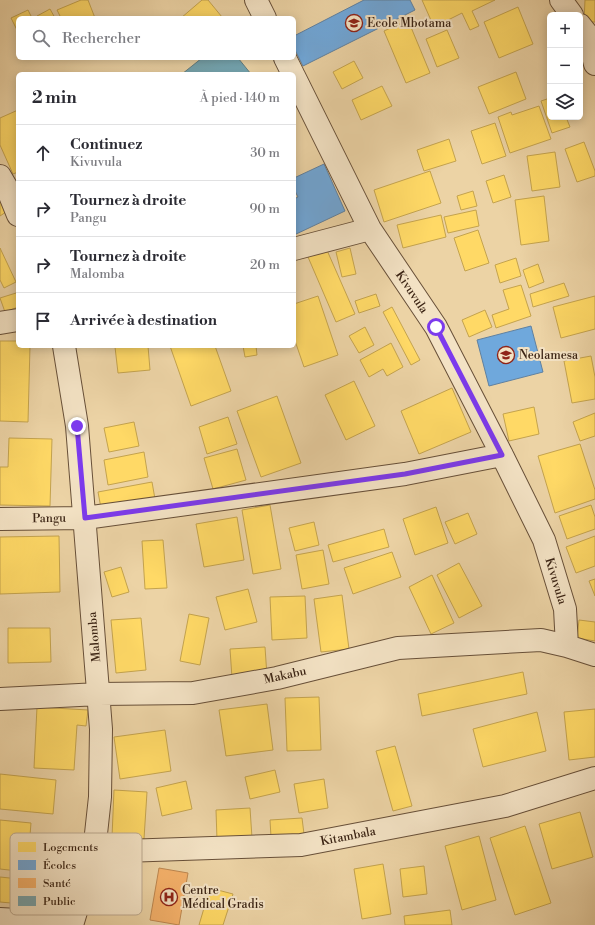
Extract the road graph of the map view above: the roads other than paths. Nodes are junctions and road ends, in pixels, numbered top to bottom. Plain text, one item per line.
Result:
1 (256, 0) edge
2 (561, 0) edge
3 (570, 12) edge
4 (264, 16) edge
5 (583, 29) edge
6 (286, 60) edge
7 (595, 64) edge
8 (292, 72) edge
9 (296, 79) edge
10 (0, 176) edge
11 (16, 210) edge
12 (370, 229) junction
13 (296, 248) edge
14 (16, 320) edge
15 (0, 324) edge
16 (64, 348) edge
17 (502, 455) junction
18 (85, 518) junction
19 (0, 519) edge
20 (567, 646) junction
21 (595, 655) edge
22 (99, 694) junction
23 (0, 699) edge
24 (595, 778) edge
25 (96, 833) edge
26 (142, 850) edge
27 (0, 919) edge
28 (72, 924) edge

1 - 4 street
2 - 3 street
5 - 7 street
6 - 8 street, Kivuvula
9 - 12 street, Kivuvula
10 - 11 street
12 - 13 street
12 - 17 street, Kivuvula
14 - 15 street
16 - 18 street, Malomba
17 - 18 street, Pangu
17 - 20 street, Kivuvula
18 - 19 street, Pangu
18 - 22 street, Malomba
20 - 21 street
20 - 22 street, Makabu
22 - 23 street, Makabu
22 - 25 street, Malomba
24 - 26 street, Kitambala
27 - 28 street

